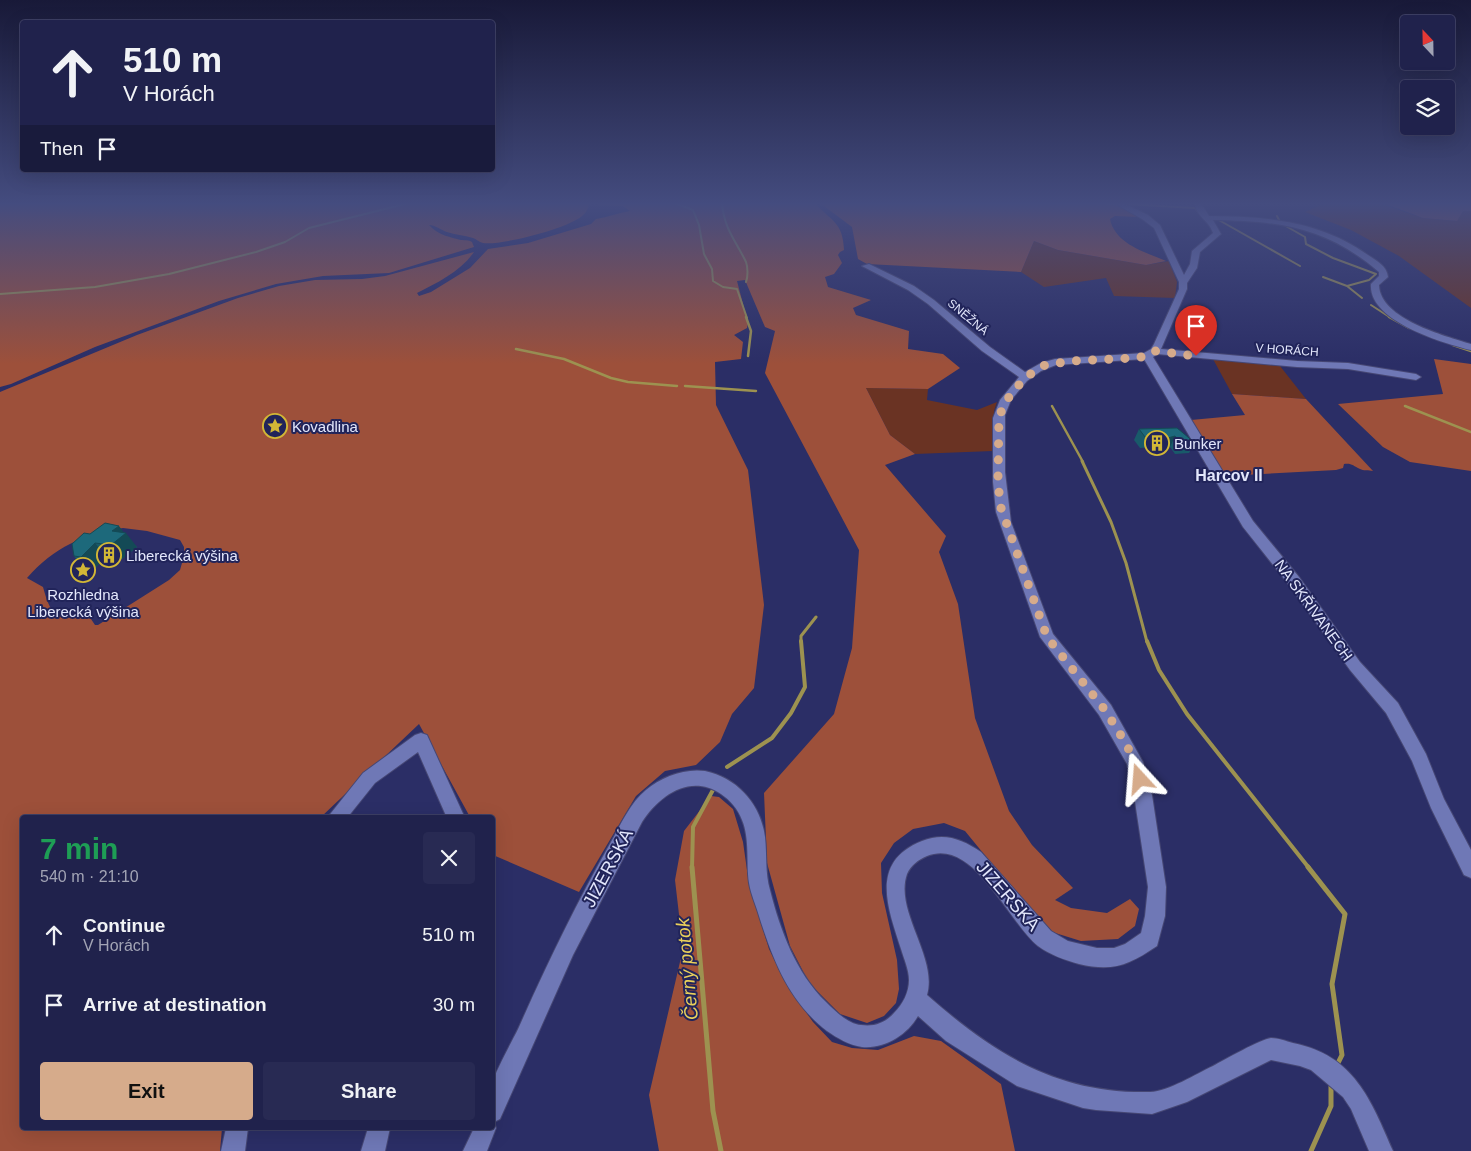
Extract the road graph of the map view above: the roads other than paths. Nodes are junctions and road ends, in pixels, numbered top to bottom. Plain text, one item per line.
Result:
1 (1171, 257) edge
2 (1195, 257) edge
3 (1365, 257) edge
4 (866, 266) dead end
5 (1183, 282) junction
6 (1471, 347) edge
7 (1151, 353) junction
8 (1026, 377) junction
9 (1416, 377) dead end
10 (338, 815) edge
11 (455, 815) edge
12 (1471, 869) edge
13 (915, 1000) junction
14 (495, 1105) edge
15 (237, 1130) edge
16 (378, 1130) edge
17 (484, 1130) edge
18 (234, 1151) edge
19 (372, 1151) edge
20 (475, 1151) edge
21 (1381, 1151) edge

1 - 5 street
2 - 5 street
3 - 6 street
4 - 8 street, SNĚŽNÁ
5 - 7 street
7 - 8 street, JIZERSKÁ
7 - 9 street, V HORÁCH
7 - 12 street, NA SKŘIVANECH
8 - 13 street, JIZERSKÁ
10 - 11 street
13 - 14 street, JIZERSKÁ
13 - 21 street
15 - 18 street
16 - 19 street
17 - 20 street

